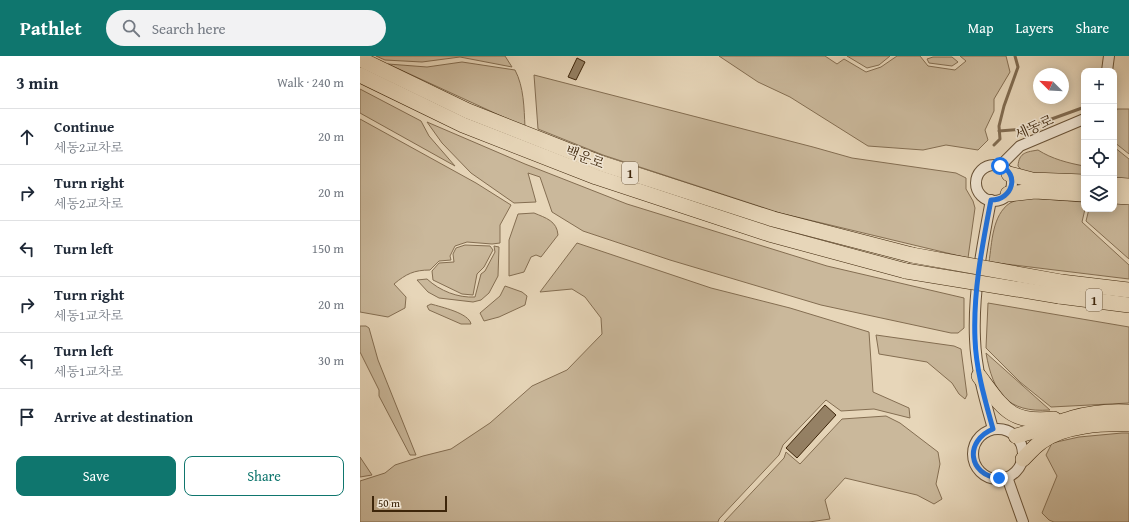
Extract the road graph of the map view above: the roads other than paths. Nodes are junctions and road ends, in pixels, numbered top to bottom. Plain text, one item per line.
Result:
1 (1109, 56) edge
2 (360, 59) edge
3 (1107, 68) edge
4 (360, 75) edge
5 (1081, 120) edge
6 (1005, 170) junction
7 (1081, 182) edge
8 (1117, 185) edge
9 (1129, 186) edge
10 (1008, 194) junction
11 (1081, 194) edge
12 (1117, 196) edge
13 (1129, 197) edge
14 (991, 200) junction
15 (1060, 289) junction
16 (1128, 301) edge
17 (979, 376) junction
18 (1129, 412) edge
19 (1073, 418) junction
20 (1129, 424) edge
21 (993, 429) junction
22 (1016, 436) junction
23 (1023, 459) junction
24 (1007, 477) junction
25 (1023, 522) edge

1 - 3 street
2 - 15 highway, 백운로 / 1, bridge
4 - 15 highway, 백운로 / 1, bridge
5 - 6 street, 세동로
6 - 7 highway
6 - 10 street
6 - 14 street
8 - 9 highway
10 - 11 highway
10 - 14 street
12 - 13 highway
14 - 17 street
15 - 16 highway, 1
17 - 19 highway
17 - 21 street
18 - 19 highway
19 - 22 highway
20 - 23 highway
21 - 22 street
21 - 24 street
22 - 23 street
23 - 24 street
24 - 25 street

